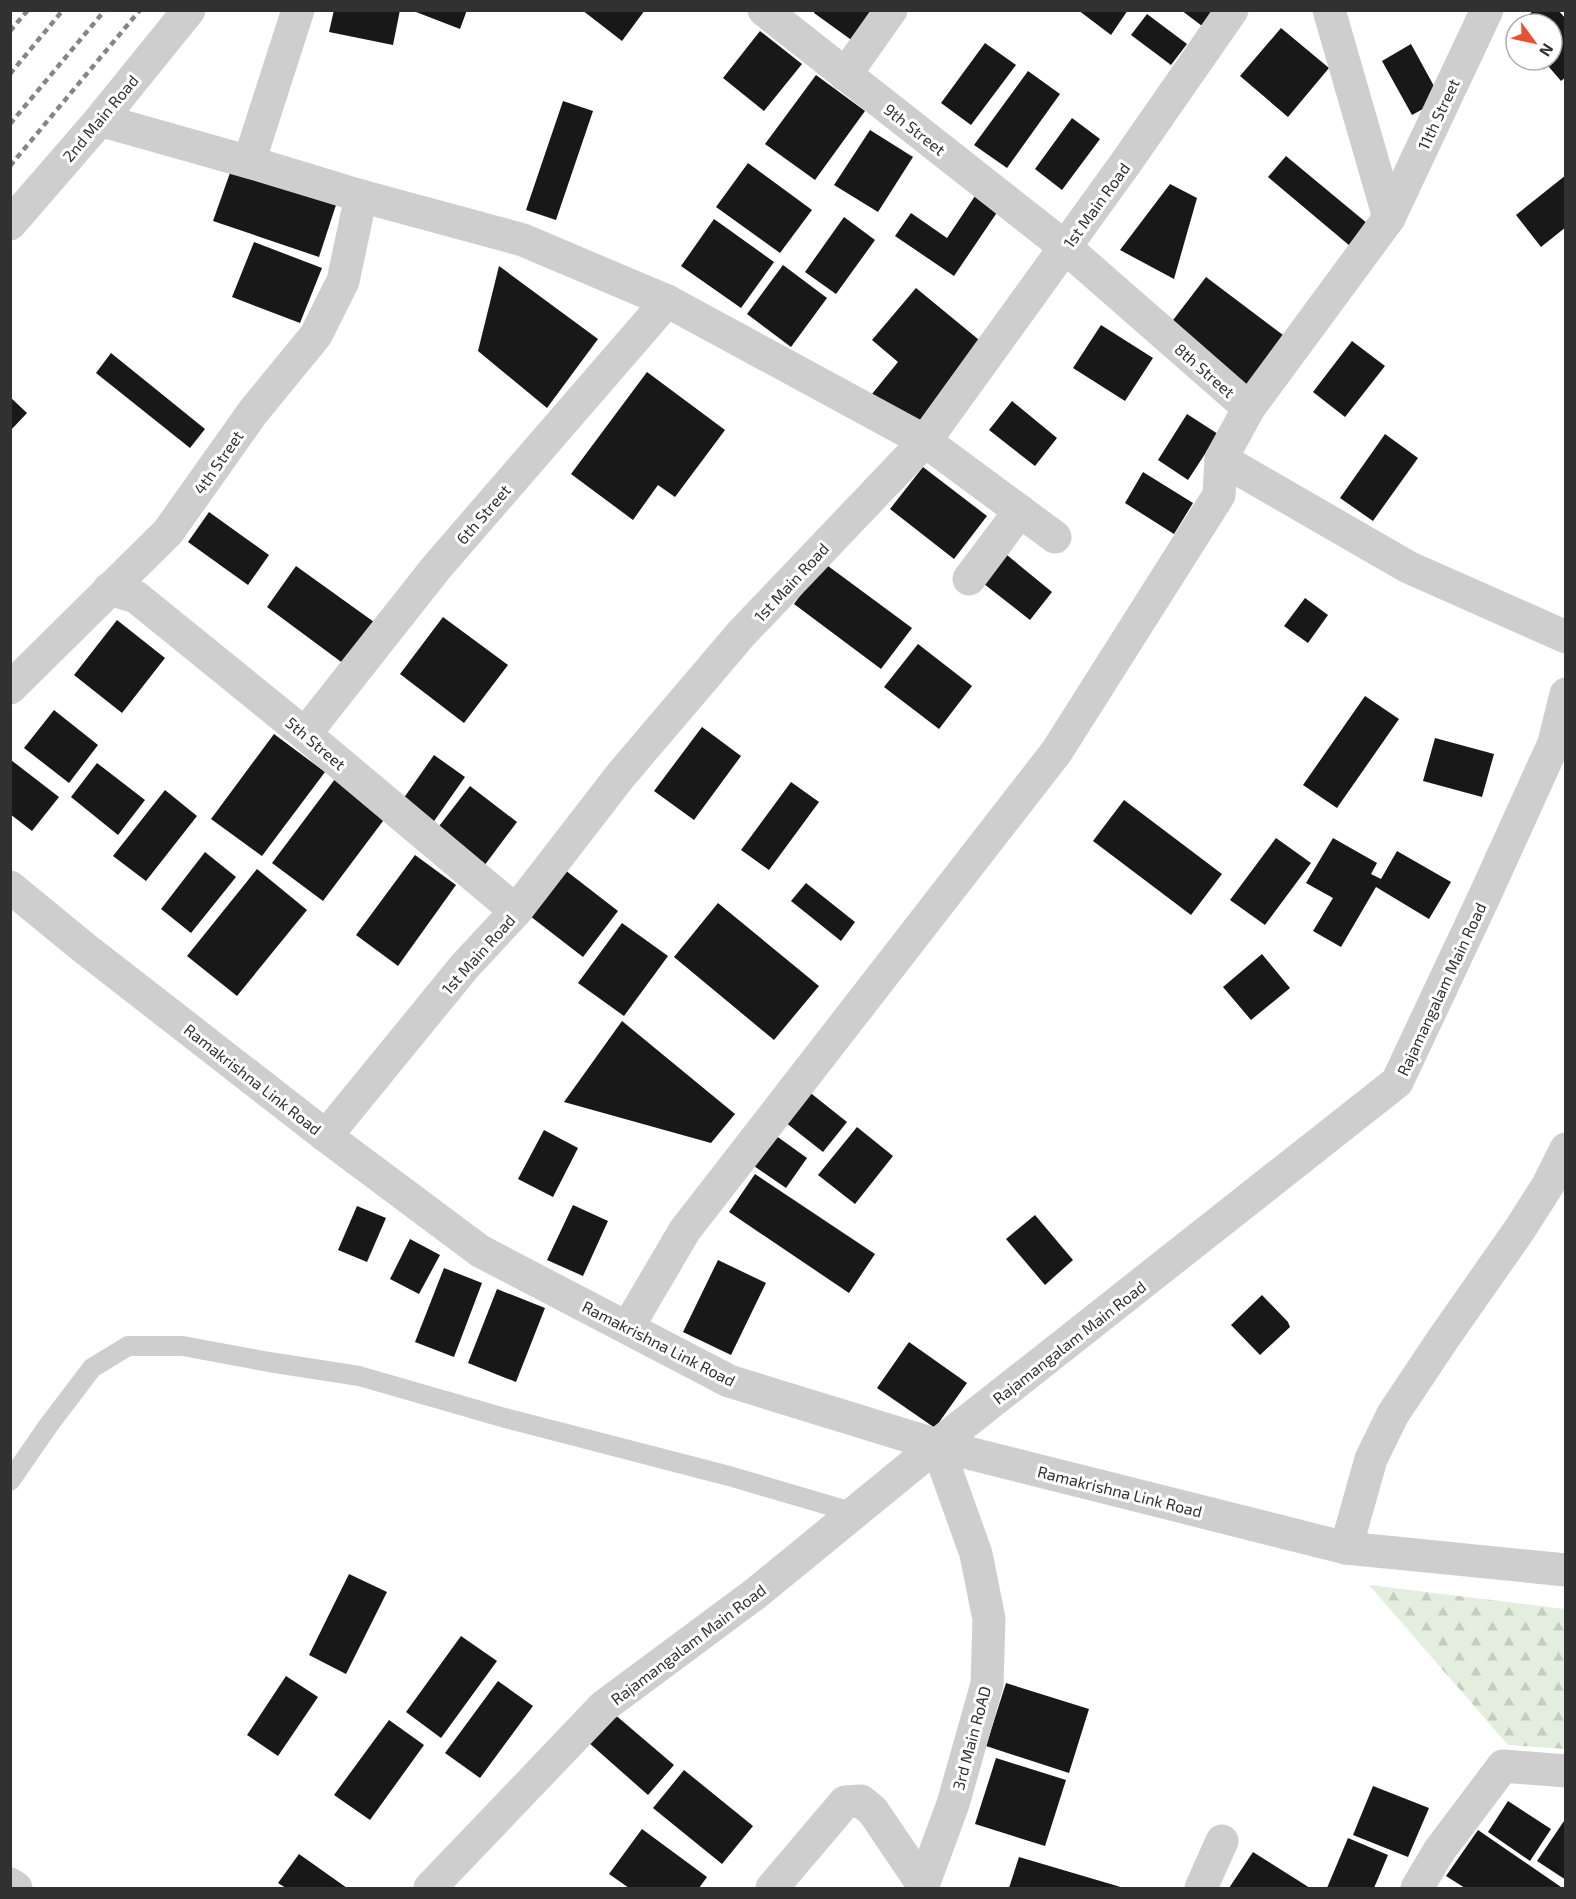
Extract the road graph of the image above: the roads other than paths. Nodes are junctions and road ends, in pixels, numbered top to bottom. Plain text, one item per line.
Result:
1 (189, 10) edge
2 (298, 10) edge
3 (764, 10) edge
4 (891, 10) edge
5 (1232, 10) edge
6 (1329, 10) edge
7 (1487, 10) edge
8 (845, 75) junction
9 (100, 120) junction
10 (249, 162) junction
11 (361, 196) junction
12 (1389, 218) junction
13 (10, 224) edge
14 (1065, 247) junction
15 (667, 301) junction
16 (1249, 408) junction
17 (924, 441) junction
18 (1221, 459) junction
19 (1020, 511) junction
20 (1056, 537) dead end
21 (969, 579) dead end
22 (109, 589) junction
23 (1566, 637) edge
24 (10, 688) edge
25 (1566, 694) edge
26 (305, 734) junction
27 (1560, 747) edge
28 (10, 888) edge
29 (516, 911) junction
30 (326, 1136) junction
31 (1566, 1149) edge
32 (628, 1327) junction
33 (938, 1445) junction
34 (10, 1481) edge
35 (855, 1513) junction
36 (1346, 1548) junction
37 (1566, 1570) edge
38 (1566, 1771) edge
39 (1222, 1841) dead end
40 (10, 1884) edge
41 (923, 1887) edge
42 (16, 1888) edge
43 (430, 1888) edge
44 (772, 1888) edge
45 (1201, 1888) edge
46 (1417, 1888) edge

1 - 9 street, 2nd Main Road
2 - 10 street
3 - 8 street, 9th Street
4 - 8 street
5 - 14 street, 1st Main Road
6 - 12 street
7 - 12 street, 11th Street
8 - 14 street, 9th Street
9 - 10 street
9 - 13 street, 2nd Main Road
10 - 11 street
11 - 15 street
11 - 22 street, 4th Street
12 - 16 street, 8th Street
14 - 16 street, 8th Street
14 - 17 street, 1st Main Road
15 - 17 street
15 - 26 street, 6th Street
16 - 18 street
17 - 19 street
17 - 29 street, 1st Main Road
18 - 23 street
18 - 32 street
19 - 20 street
19 - 21 street
22 - 24 street, 4th Street
22 - 26 street, 5th Street
25 - 27 street, Rajamangalam Main Road
26 - 29 street, 5th Street
27 - 33 street, Rajamangalam Main Road
28 - 30 street, Ramakrishna Link Road
29 - 30 street, 1st Main Road
30 - 32 street, Ramakrishna Link Road
31 - 36 street
32 - 33 street, Ramakrishna Link Road
33 - 35 street, Rajamangalam Main Road
33 - 36 street, Ramakrishna Link Road
33 - 41 street, 3rd Main RoAD
34 - 35 lane
35 - 43 street, Rajamangalam Main Road
36 - 37 street, Ramakrishna Link Road
38 - 46 street
39 - 45 street
40 - 42 street
41 - 44 street

